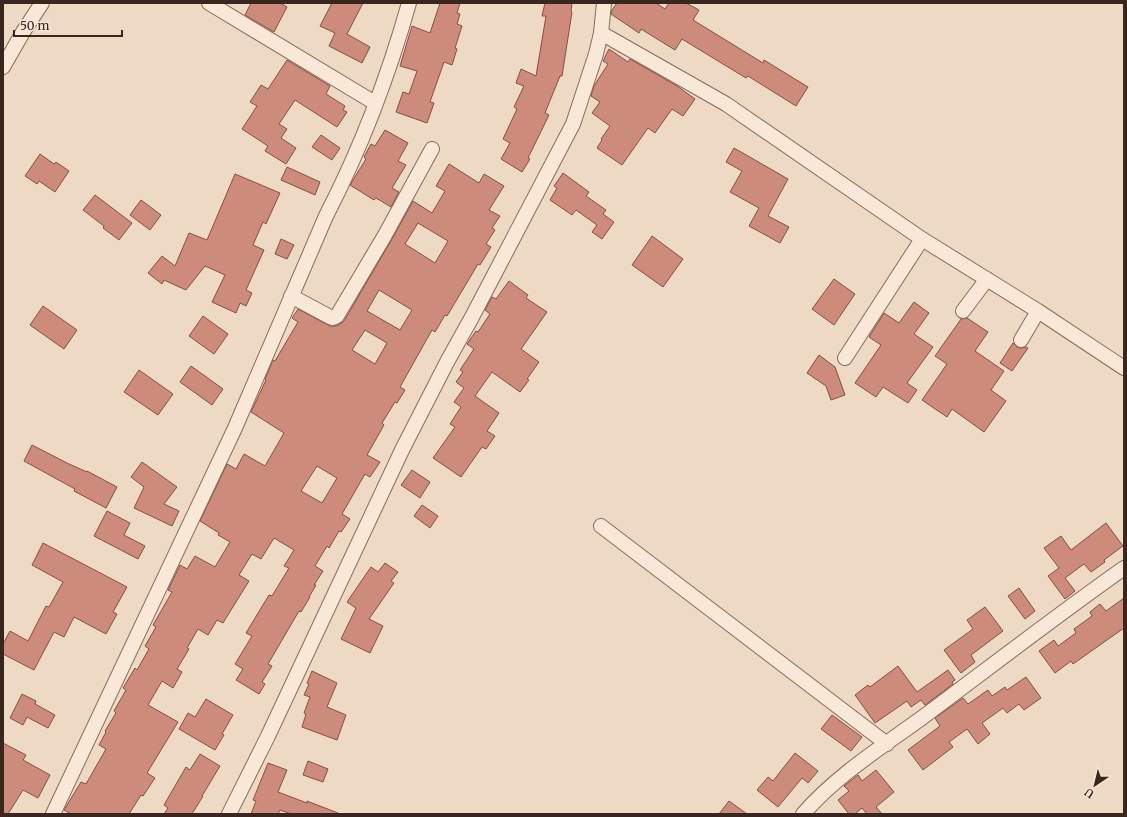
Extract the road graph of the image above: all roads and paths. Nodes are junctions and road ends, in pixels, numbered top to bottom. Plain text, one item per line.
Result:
1 (42, 3) edge
2 (209, 3) edge
3 (409, 3) edge
4 (604, 3) edge
5 (601, 33) junction
6 (3, 67) edge
7 (375, 103) junction
8 (432, 149) dead end
9 (922, 239) junction
10 (987, 279) junction
11 (292, 296) junction
12 (963, 311) dead end
13 (1038, 311) junction
14 (1022, 340) dead end
15 (845, 358) dead end
16 (1124, 368) edge
17 (601, 526) dead end
18 (1124, 568) edge
19 (887, 744) junction
20 (53, 814) edge
21 (229, 814) edge
22 (803, 814) edge

1 - 6 street
2 - 7 street
3 - 7 street
4 - 5 street
5 - 9 street
5 - 21 street
7 - 11 street
8 - 11 street
9 - 10 street
9 - 15 street
10 - 12 street
10 - 13 street
11 - 20 street
13 - 14 street
13 - 16 street
17 - 19 street
18 - 19 street
19 - 22 street

